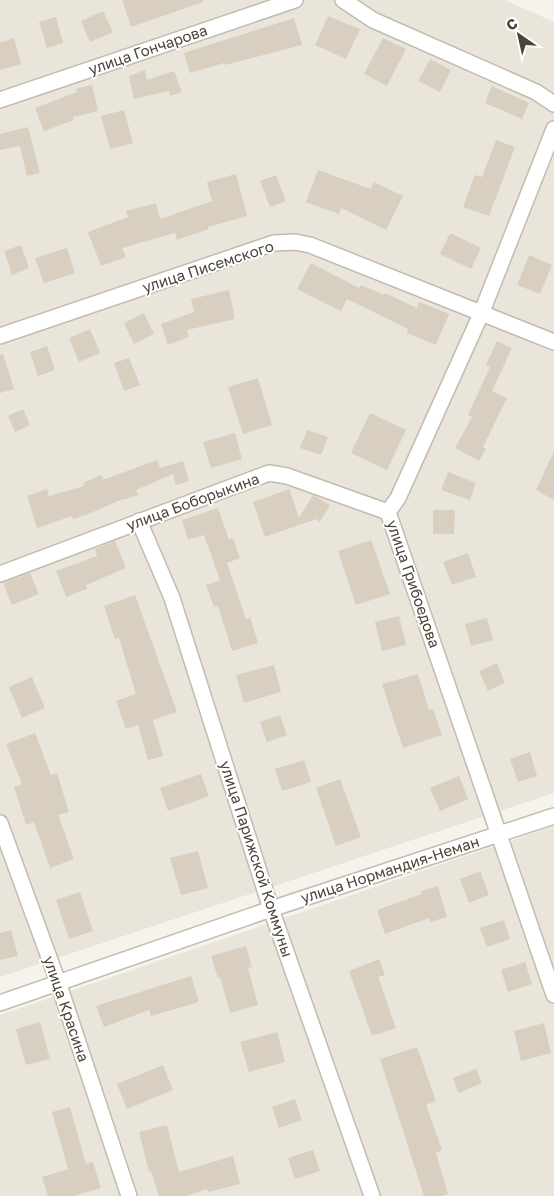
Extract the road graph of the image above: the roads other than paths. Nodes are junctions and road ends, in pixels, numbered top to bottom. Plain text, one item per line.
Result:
1 (295, 0) edge
2 (343, 0) edge
3 (0, 100) edge
4 (554, 104) edge
5 (554, 129) edge
6 (481, 314) junction
7 (0, 336) edge
8 (554, 342) edge
9 (388, 512) junction
10 (139, 522) junction
11 (0, 574) edge
12 (554, 816) edge
13 (0, 823) edge
14 (498, 834) junction
15 (271, 909) junction
16 (58, 982) junction
17 (554, 995) edge
18 (0, 1002) edge
19 (129, 1196) edge
20 (372, 1196) edge

1 - 3 street, улица Гончарова
2 - 4 street
5 - 6 street, улица Грибоедова
6 - 7 street, улица Писемского
6 - 8 street, улица Писемского
6 - 9 street, улица Грибоедова
9 - 10 street, улица Боборыкина
9 - 14 street, улица Грибоедова
10 - 11 street, улица Боборыкина
10 - 15 street, улица Парижской Коммуны
12 - 14 street, улица Нормандия-Неман
13 - 16 street, улица Красина
14 - 15 street, улица Нормандия-Неман
14 - 17 street, улица Грибоедова
15 - 16 street, улица Нормандия-Неман
15 - 20 street, улица Парижской Коммуны
16 - 18 street, улица Нормандия-Неман
16 - 19 street, улица Красина

